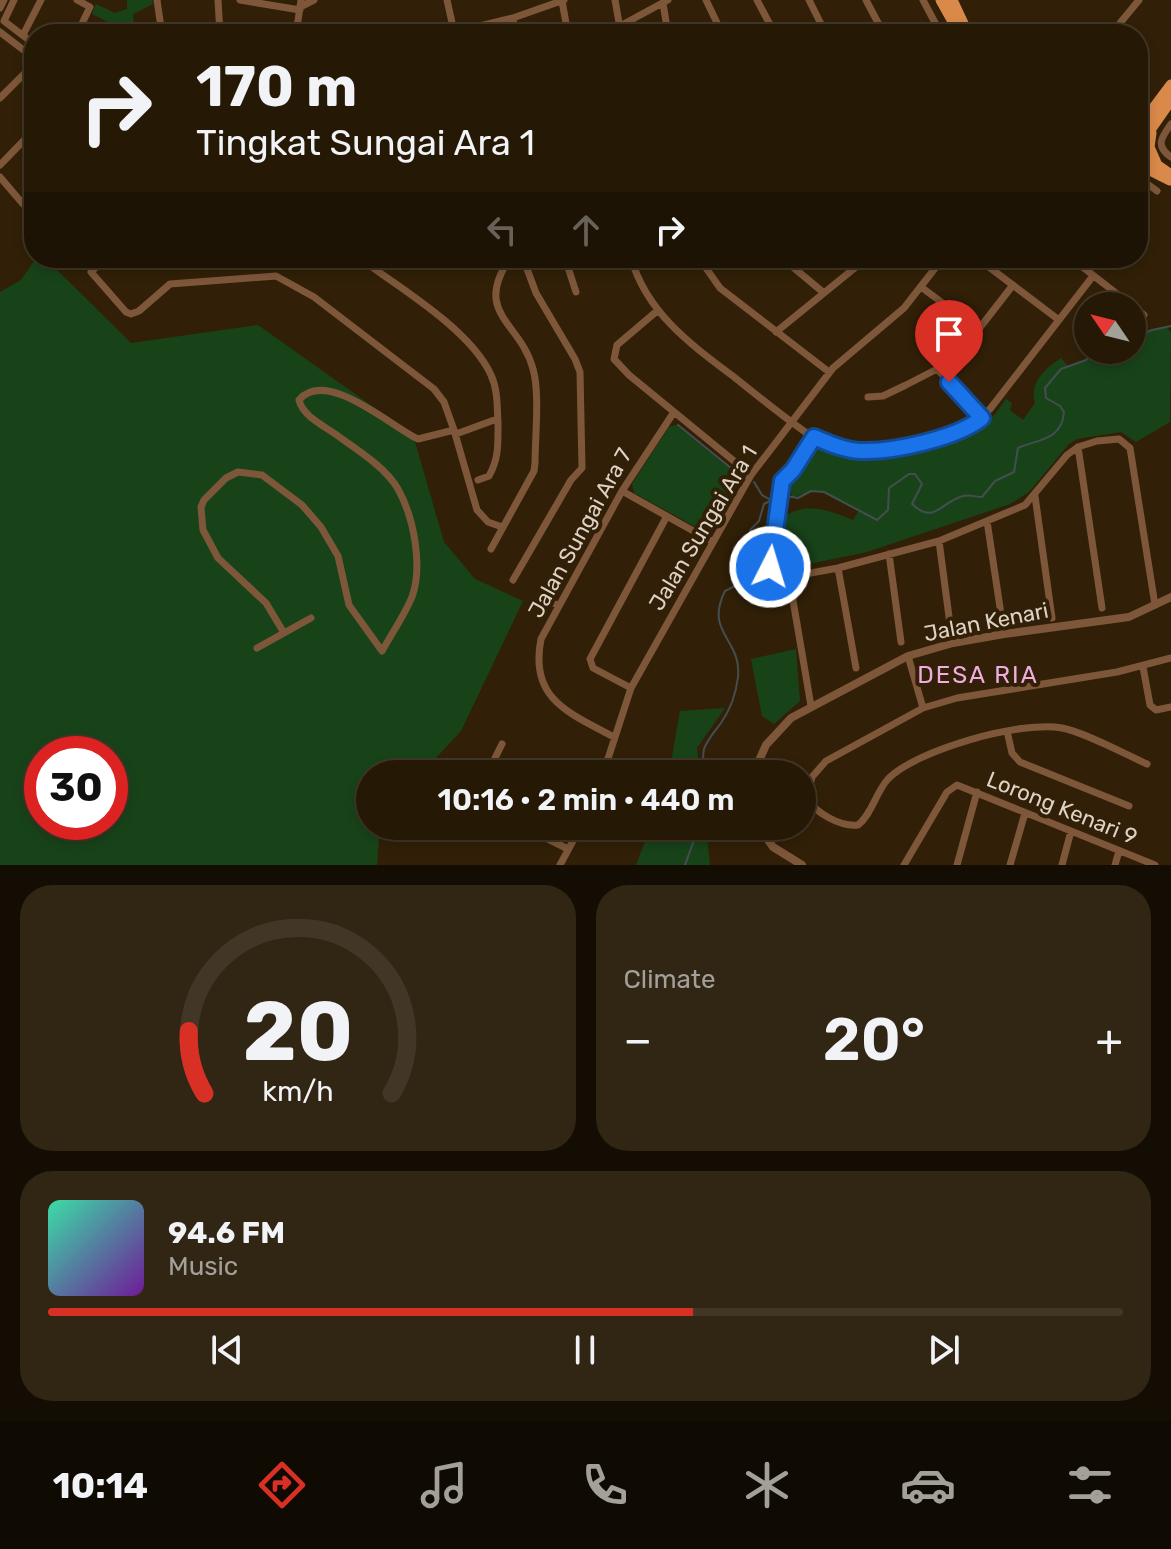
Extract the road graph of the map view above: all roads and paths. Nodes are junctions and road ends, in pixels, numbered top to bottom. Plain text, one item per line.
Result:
1 (4, 0) edge
2 (14, 0) edge
3 (41, 0) edge
4 (77, 0) edge
5 (157, 0) edge
6 (218, 0) edge
7 (240, 0) edge
8 (314, 0) edge
9 (447, 0) edge
10 (563, 0) edge
11 (615, 0) edge
12 (706, 0) edge
13 (757, 0) edge
14 (809, 0) edge
15 (866, 0) edge
16 (923, 0) edge
17 (941, 0) edge
18 (952, 0) edge
19 (1139, 0) edge
20 (666, 1) edge
21 (300, 6) edge
22 (0, 8) edge
23 (513, 18) junction
24 (29, 24) edge
25 (82, 24) edge
26 (161, 24) edge
27 (219, 24) edge
28 (452, 24) edge
29 (484, 24) edge
30 (514, 24) edge
31 (567, 24) edge
32 (619, 24) edge
33 (630, 24) edge
34 (667, 24) edge
35 (718, 24) edge
36 (770, 24) edge
37 (821, 24) edge
38 (879, 24) edge
39 (936, 24) edge
40 (954, 24) edge
41 (963, 24) edge
42 (1119, 24) edge
43 (0, 32) edge
44 (23, 35) edge
45 (24, 50) edge
46 (24, 74) edge
47 (1171, 85) edge
48 (0, 98) edge
49 (1171, 100) edge
50 (1148, 116) edge
51 (1171, 124) edge
52 (1153, 125) junction
53 (1148, 133) edge
54 (24, 140) edge
55 (1148, 157) edge
56 (1171, 157) edge
57 (1156, 163) junction
58 (0, 165) edge
59 (1148, 168) edge
60 (0, 177) edge
61 (1171, 178) edge
62 (1148, 184) edge
63 (1157, 191) dead end
64 (24, 204) edge
65 (95, 268) edge
66 (373, 268) edge
67 (504, 268) edge
68 (527, 268) edge
69 (568, 268) edge
70 (635, 268) edge
71 (706, 268) edge
72 (795, 268) edge
73 (855, 268) edge
74 (935, 268) edge
75 (990, 268) edge
76 (1083, 268) edge
77 (1093, 276) junction
78 (1013, 285) junction
79 (921, 287) junction
80 (576, 292) dead end
81 (1114, 292) edge
82 (824, 293) junction
83 (657, 311) junction
84 (1059, 320) junction
85 (979, 330) junction
86 (776, 332) junction
87 (937, 369) junction
88 (829, 372) junction
89 (868, 397) dead end
90 (674, 412) junction
91 (982, 418) junction
92 (497, 419) junction
93 (791, 422) junction
94 (455, 432) junction
95 (814, 437) junction
96 (1078, 447) junction
97 (751, 475) junction
98 (478, 480) dead end
99 (622, 491) junction
100 (1035, 496) junction
101 (667, 516) junction
102 (987, 521) junction
103 (502, 527) junction
104 (939, 541) junction
105 (713, 542) junction
106 (491, 549) dead end
107 (889, 554) junction
108 (838, 568) junction
109 (789, 577) junction
110 (513, 580) dead end
111 (540, 596) dead end
112 (1171, 597) edge
113 (1155, 605) junction
114 (559, 606) junction
115 (1102, 608) dead end
116 (311, 618) dead end
117 (1052, 618) dead end
118 (951, 632) dead end
119 (284, 633) junction
120 (1004, 634) junction
121 (901, 642) dead end
122 (257, 648) dead end
123 (908, 656) junction
124 (1171, 658) edge
125 (1143, 667) junction
126 (856, 668) dead end
127 (631, 688) junction
128 (811, 706) junction
129 (1171, 707) edge
130 (923, 708) junction
131 (1007, 731) junction
132 (614, 737) junction
133 (502, 744) dead end
134 (494, 760) edge
135 (607, 760) edge
136 (758, 760) edge
137 (1147, 764) dead end
138 (977, 792) junction
139 (1129, 806) dead end
140 (1025, 813) junction
141 (1071, 831) junction
142 (550, 840) edge
143 (573, 840) edge
144 (768, 840) edge
145 (568, 849) junction
146 (1119, 851) junction
147 (560, 865) edge
148 (802, 865) edge
149 (904, 865) edge
150 (957, 865) edge
151 (1010, 865) edge
152 (1062, 865) edge
153 (1115, 865) edge
154 (1155, 865) edge

1 - 22 street
2 - 44 street
3 - 24 street
4 - 25 street
5 - 26 street
6 - 27 street
7 - 21 street
8 - 21 street
9 - 28 street
10 - 23 street
10 - 31 street
11 - 32 street
12 - 35 street
13 - 36 street
14 - 37 street
15 - 38 street
16 - 39 street
17 - 40 main road
18 - 41 main road
19 - 42 street
20 - 33 street
20 - 34 street
23 - 29 street
23 - 30 street
43 - 45 street
46 - 48 street
47 - 50 main road
49 - 52 main road
51 - 56 street
52 - 53 main road
52 - 57 main road
54 - 58 street
55 - 57 main road
57 - 61 main road
59 - 61 main road
60 - 64 street
62 - 63 street
65 - 94 street
66 - 92 street
67 - 103 street
68 - 110 street
69 - 80 street
70 - 83 street
71 - 86 street
72 - 82 street
73 - 82 street
74 - 79 street, Jalan Sungai Ara 1
75 - 78 street
76 - 77 street
77 - 81 street
77 - 84 street
78 - 84 street
78 - 85 street
79 - 85 street
79 - 88 street, Jalan Sungai Ara 1
82 - 86 street
83 - 90 street
83 - 93 street
84 - 91 street
85 - 87 street
86 - 88 street
87 - 89 street
87 - 91 street
88 - 93 street, Jalan Sungai Ara 1
90 - 97 street
90 - 99 street, Jalan Sungai Ara 7
91 - 95 street
92 - 94 street
92 - 98 street
93 - 95 street
93 - 97 street, Jalan Sungai Ara 1
94 - 103 street
94 - 119 street
95 - 109 street
96 - 100 street
96 - 113 street
96 - 115 street
97 - 105 street, Jalan Sungai Ara 1
99 - 101 street
99 - 114 street, Jalan Sungai Ara 7
100 - 102 street
100 - 117 street
101 - 105 street
101 - 127 street
102 - 104 street
102 - 120 street
103 - 106 street
104 - 107 street
104 - 118 street
105 - 127 street, Jalan Sungai Ara 1
107 - 108 street
107 - 121 street
108 - 109 street
108 - 126 street
109 - 128 street
111 - 114 street
112 - 113 street, Jalan Kenari
113 - 120 street, Jalan Kenari
114 - 132 street, Jalan Sungai Ara 7
116 - 119 street
119 - 122 street
120 - 123 street, Jalan Kenari
123 - 128 street, Jalan Kenari
123 - 130 street
124 - 125 street
125 - 129 street
125 - 130 street
127 - 132 street, Jalan Sungai Ara 1
128 - 136 street, Jalan Kenari
130 - 131 street
131 - 137 street
131 - 139 street
132 - 135 street, Jalan Sungai Ara 1
133 - 134 street
138 - 140 street, Lorong Kenari 9
138 - 149 street, Lorong Kenari 9
138 - 150 street
140 - 141 street, Lorong Kenari 9
140 - 151 street
141 - 146 street, Lorong Kenari 9
141 - 152 street
142 - 145 street
143 - 145 street
144 - 148 street
145 - 147 street
146 - 153 street
146 - 154 street, Lorong Kenari 9

